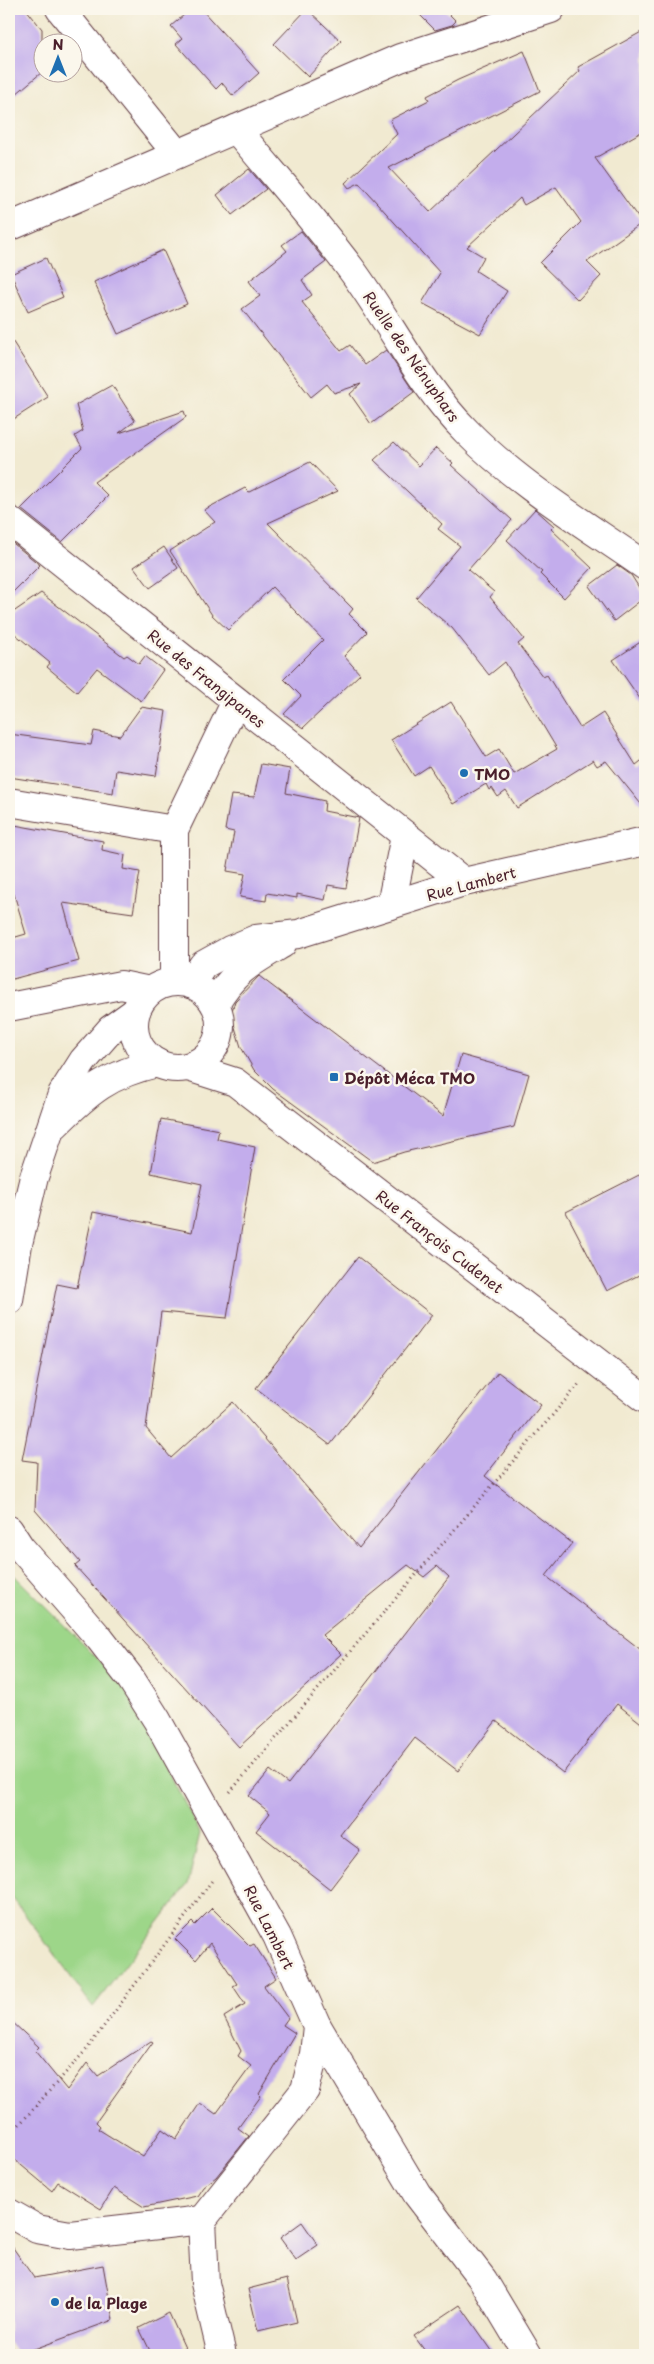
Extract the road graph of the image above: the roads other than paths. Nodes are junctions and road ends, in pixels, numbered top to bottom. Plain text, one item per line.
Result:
1 (60, 9) edge
2 (551, 9) edge
3 (236, 129) junction
4 (178, 154) junction
5 (9, 227) edge
6 (9, 520) edge
7 (645, 566) edge
8 (236, 702) junction
9 (9, 802) edge
10 (174, 830) junction
11 (405, 836) junction
12 (645, 841) edge
13 (464, 882) junction
14 (391, 905) junction
15 (298, 934) junction
16 (162, 992) junction
17 (215, 1003) junction
18 (9, 1007) edge
19 (220, 1034) junction
20 (157, 1063) junction
21 (188, 1067) junction
22 (235, 1082) junction
23 (50, 1130) junction
24 (9, 1300) edge
25 (645, 1399) edge
26 (9, 1530) edge
27 (317, 2026) junction
28 (9, 2213) edge
29 (202, 2220) junction
30 (222, 2355) edge
31 (528, 2355) edge

1 - 4 street
2 - 3 street
3 - 4 street
3 - 7 street, Ruelle des Nénuphars
4 - 5 street
6 - 8 street, Rue des Frangipanes
8 - 10 street
8 - 11 street, Rue des Frangipanes
9 - 10 street
10 - 16 street
11 - 13 street, Rue des Frangipanes
11 - 14 street
12 - 13 street, Rue Lambert
13 - 14 street, Rue Lambert
14 - 15 street, Rue Lambert
15 - 16 street, Rue Lambert
15 - 17 street, Rue Lambert
16 - 17 street
16 - 18 street
16 - 20 street
16 - 23 street, Rue Lambert
17 - 19 street
19 - 21 street
19 - 22 street
20 - 21 street
20 - 23 street, Rue Lambert
21 - 22 street, Rue François Cudenet
22 - 25 street, Rue François Cudenet
23 - 24 street, Rue Lambert
26 - 27 street, Rue Lambert
27 - 29 street
27 - 31 street, Rue Lambert
28 - 29 street
29 - 30 street

